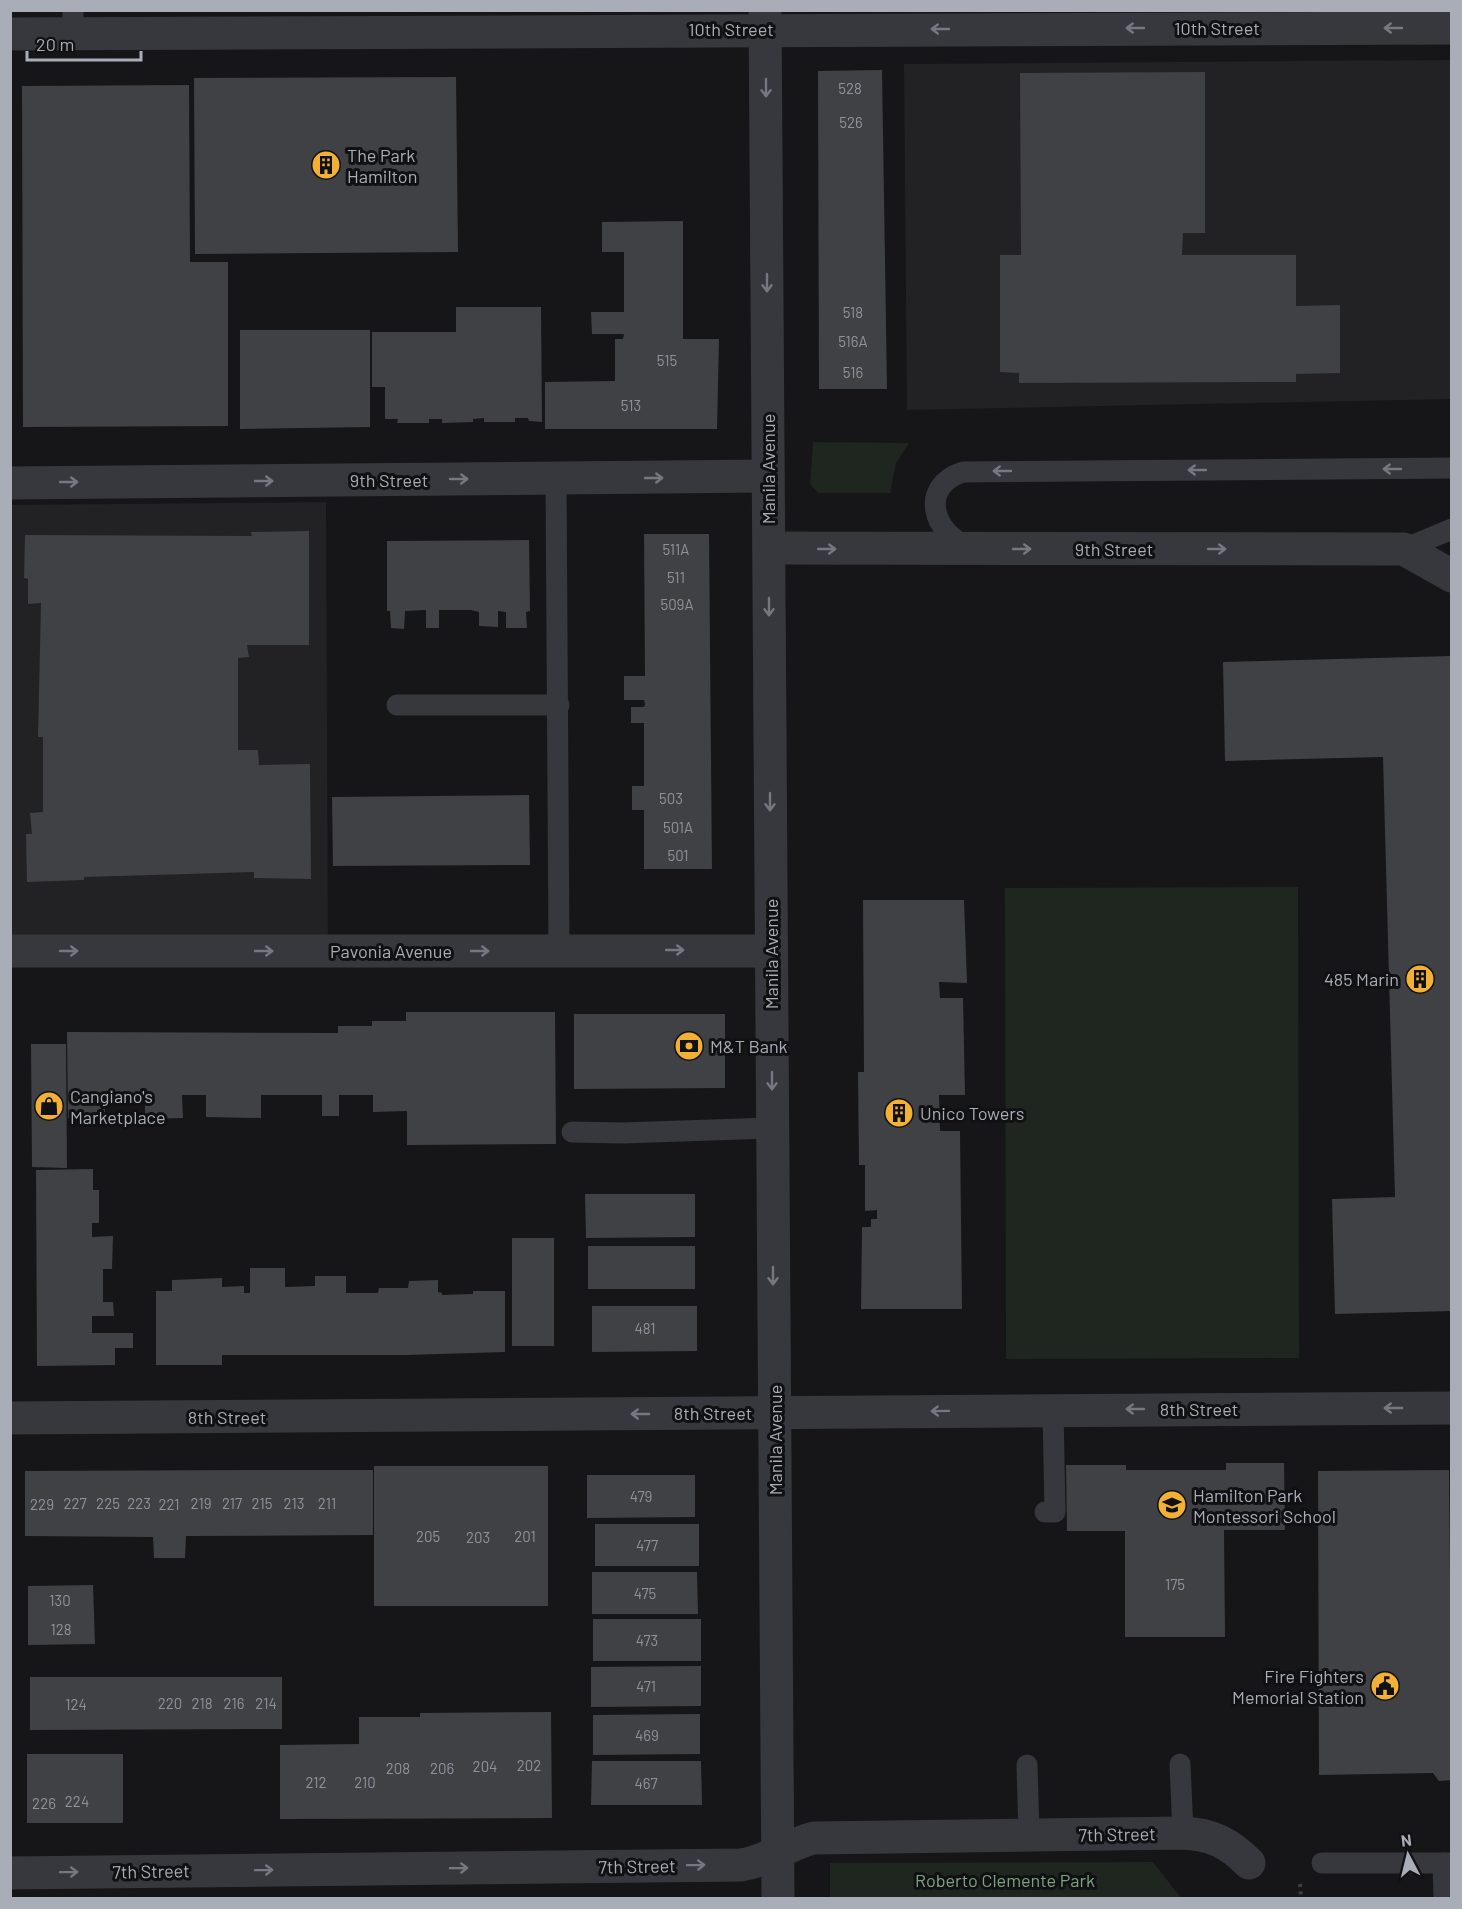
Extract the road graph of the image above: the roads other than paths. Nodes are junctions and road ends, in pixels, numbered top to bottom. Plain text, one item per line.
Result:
1 (765, 20) edge
2 (73, 22) edge
3 (1452, 28) edge
4 (10, 34) edge
5 (1451, 469) edge
6 (768, 477) junction
7 (556, 478) junction
8 (10, 483) edge
9 (1452, 529) edge
10 (769, 548) junction
11 (977, 549) junction
12 (1404, 549) junction
13 (1452, 576) edge
14 (397, 705) dead end
15 (559, 705) junction
16 (10, 951) edge
17 (559, 951) junction
18 (771, 951) junction
19 (772, 1128) junction
20 (572, 1132) dead end
21 (1452, 1408) edge
22 (1053, 1410) junction
23 (774, 1413) junction
24 (10, 1418) edge
25 (1045, 1512) dead end
26 (1180, 1764) dead end
27 (1027, 1765) dead end
28 (1183, 1833) junction
29 (1029, 1835) junction
30 (777, 1851) junction
31 (1249, 1863) dead end
32 (1322, 1863) dead end
33 (1447, 1863) edge
34 (10, 1873) edge
35 (778, 1899) edge
36 (1444, 1899) edge

1 - 2 street, 10th Street
3 -> 1 street, 10th Street
1 -> 6 street, Manila Avenue
2 - 4 street, 10th Street
5 -> 11 lane
7 -> 6 street, 9th Street
6 - 10 street, Manila Avenue
8 -> 7 street, 9th Street
7 - 15 lane
9 - 12 lane
10 -> 11 street, 9th Street
10 -> 18 street, Manila Avenue
11 -> 12 street, 9th Street
12 - 13 street, 9th Street
14 - 15 lane
15 - 17 lane
16 -> 17 street, Pavonia Avenue
17 -> 18 street, Pavonia Avenue
18 -> 19 street, Manila Avenue
19 - 20 lane
19 -> 23 street, Manila Avenue
21 -> 22 street, 8th Street
22 -> 23 street, 8th Street
22 - 25 lane
23 -> 24 street, 8th Street
23 - 30 street, Manila Avenue
26 - 28 lane
27 - 29 lane
28 - 29 street, 7th Street
28 - 31 street, 7th Street
29 - 30 street, 7th Street
34 -> 30 street, 7th Street
30 - 35 street, Manila Avenue
32 - 33 lane
33 - 36 lane

